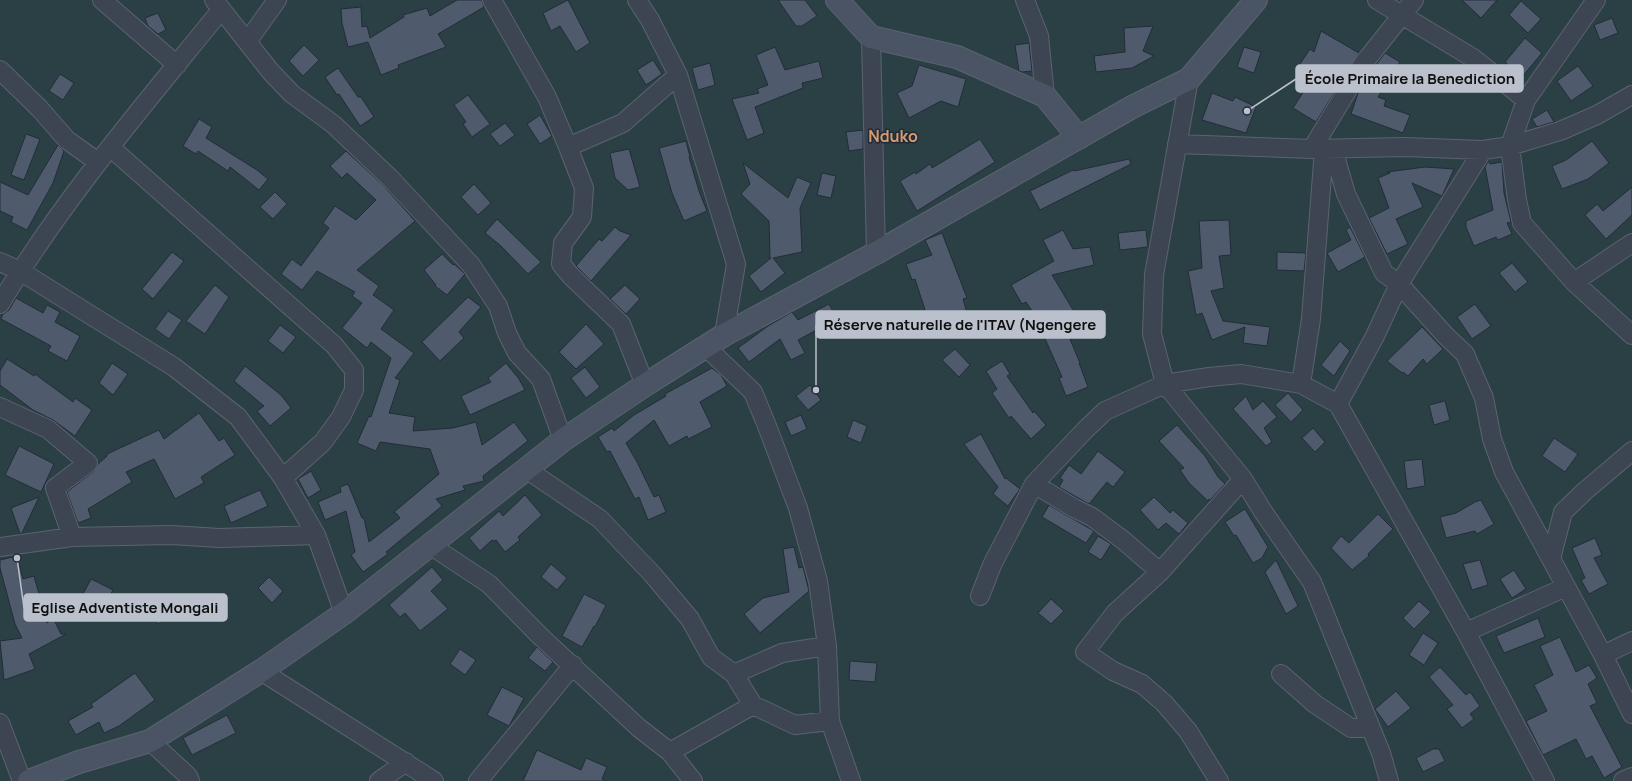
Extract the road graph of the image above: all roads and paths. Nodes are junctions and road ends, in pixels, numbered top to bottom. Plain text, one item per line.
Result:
1 (102, 0) edge
2 (277, 0) edge
3 (492, 0) edge
4 (637, 0) edge
5 (837, 0) edge
6 (1024, 0) edge
7 (1256, 0) edge
8 (1377, 0) edge
9 (1414, 0) edge
10 (1596, 0) edge
11 (218, 5) edge
12 (1400, 15) junction
13 (871, 37) junction
14 (247, 42) junction
15 (177, 65) junction
16 (0, 70) edge
17 (678, 75) junction
18 (1189, 80) junction
19 (1632, 95) edge
20 (1045, 96) junction
21 (1526, 100) junction
22 (1079, 138) junction
23 (1177, 144) junction
24 (1510, 146) junction
25 (110, 147) junction
26 (568, 147) junction
27 (1323, 149) junction
28 (1483, 150) junction
29 (98, 162) junction
30 (1632, 244) edge
31 (876, 253) junction
32 (0, 262) edge
33 (20, 271) junction
34 (1574, 282) junction
35 (1399, 284) junction
36 (0, 304) edge
37 (1632, 335) edge
38 (715, 341) junction
39 (1165, 384) junction
40 (1301, 384) junction
41 (645, 385) junction
42 (1338, 404) junction
43 (0, 407) edge
44 (563, 440) junction
45 (1632, 451) edge
46 (526, 469) junction
47 (283, 478) junction
48 (1243, 479) junction
49 (1034, 484) junction
50 (316, 535) junction
51 (72, 538) junction
52 (430, 545) junction
53 (0, 547) edge
54 (1551, 559) junction
55 (1160, 572) junction
56 (1566, 587) junction
57 (980, 596) dead end
58 (344, 613) junction
59 (1466, 632) junction
60 (1632, 641) edge
61 (827, 646) junction
62 (1603, 655) junction
63 (572, 665) junction
64 (262, 671) junction
65 (734, 674) junction
66 (1281, 674) dead end
67 (753, 704) junction
68 (1632, 714) edge
69 (830, 721) junction
70 (0, 723) edge
71 (1370, 728) junction
72 (150, 741) junction
73 (670, 752) junction
74 (406, 762) junction
75 (1632, 778) edge
76 (22, 781) edge
77 (29, 781) edge
78 (190, 781) edge
79 (379, 781) edge
80 (434, 781) edge
81 (478, 781) edge
82 (693, 781) edge
83 (851, 781) edge
84 (1219, 781) edge
85 (1389, 781) edge
86 (1545, 781) edge
87 (1623, 781) edge

1 - 15 street
2 - 14 street
3 - 26 street
4 - 17 street
5 - 13 street
6 - 20 street
7 - 18 street
8 - 12 street
9 - 12 street
10 - 21 street
11 - 14 street
11 - 15 street
12 - 21 street
12 - 27 street
13 - 20 street
13 - 31 street
14 - 44 street
15 - 25 street
16 - 29 street
17 - 26 street
17 - 38 street
18 - 22 street
18 - 23 street
19 - 24 street
20 - 22 street
21 - 24 street
22 - 31 street
23 - 27 street
23 - 39 street
24 - 28 street
24 - 34 street
25 - 29 street
25 - 47 street
26 - 41 street
27 - 28 street
27 - 35 street
27 - 40 street
28 - 35 street
29 - 33 street
30 - 34 street
31 - 38 street
32 - 33 street
33 - 36 street
33 - 47 street
34 - 37 street
35 - 42 street
35 - 54 street
38 - 41 street
38 - 61 street
39 - 40 street
39 - 48 street
39 - 49 street
40 - 42 street
41 - 44 street
42 - 59 street
43 - 51 street
44 - 46 street
45 - 54 street
46 - 52 street
46 - 65 street
47 - 50 street
48 - 55 street
48 - 71 street
49 - 55 street
49 - 57 street
50 - 51 street
50 - 58 street
51 - 53 street
52 - 58 street
52 - 63 street
54 - 56 street
55 - 84 street
56 - 59 street
56 - 62 street
58 - 64 street
59 - 86 street
60 - 62 street
61 - 65 street
61 - 69 street
62 - 68 street
63 - 73 street
63 - 81 street
64 - 72 street
64 - 74 street
65 - 67 street
66 - 71 street
67 - 69 street
67 - 73 street
69 - 83 street
70 - 76 street
71 - 85 street
72 - 77 street
72 - 78 street
73 - 82 street
74 - 79 street
74 - 80 street
75 - 87 street

